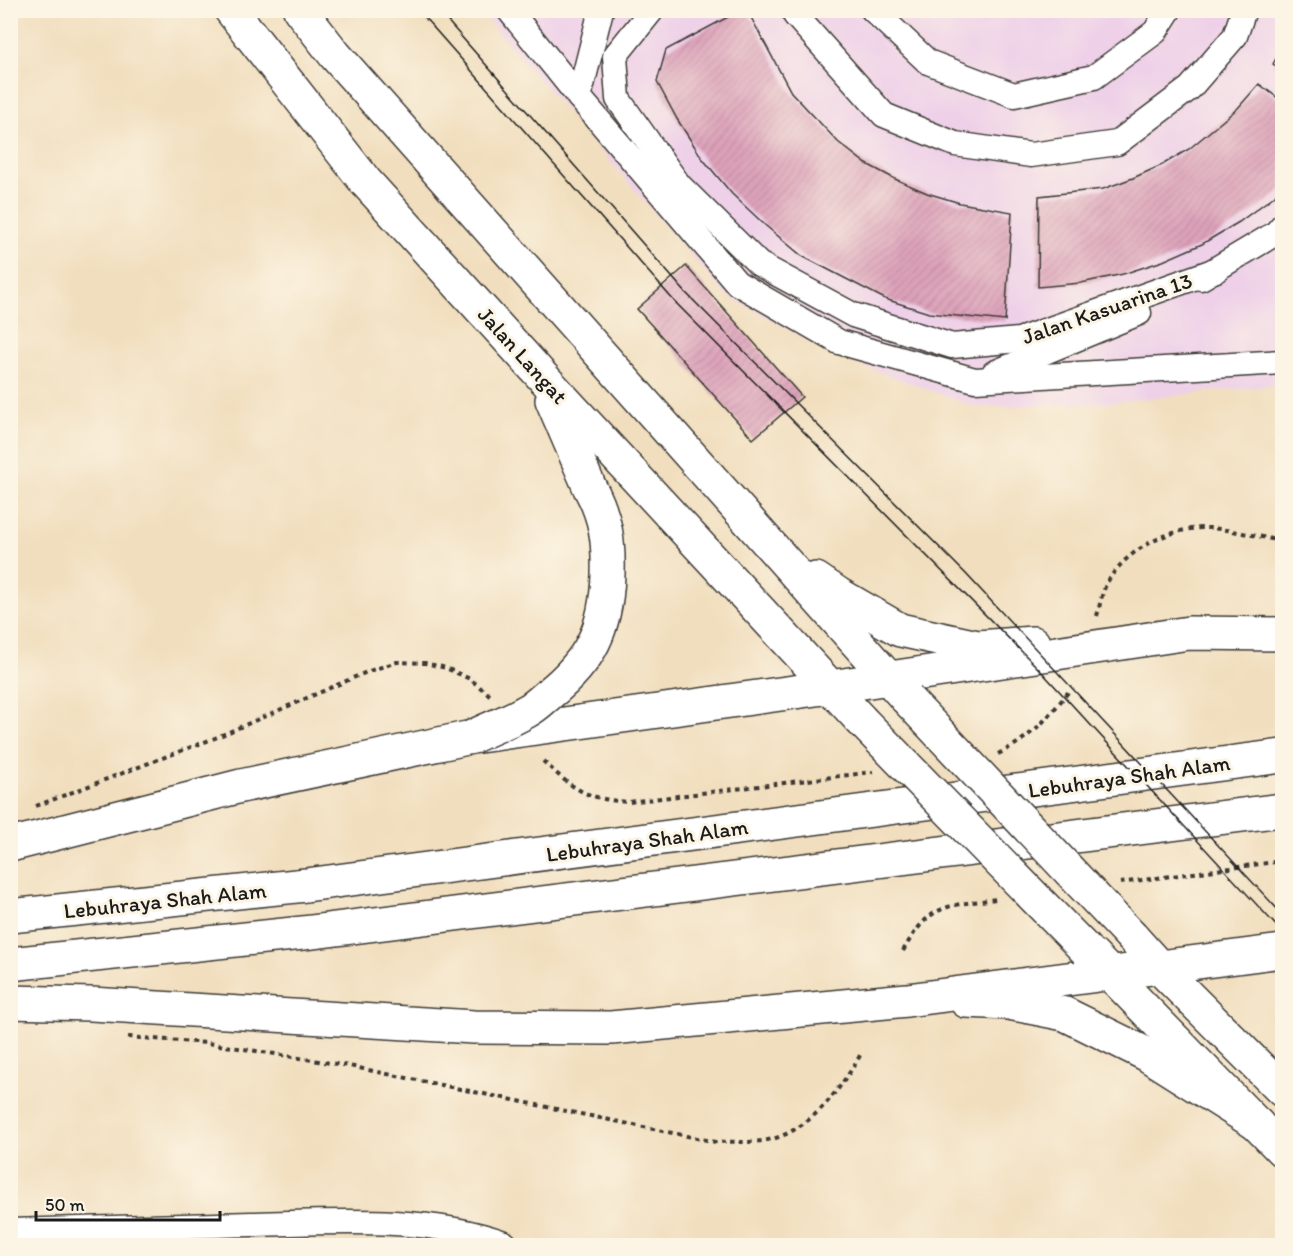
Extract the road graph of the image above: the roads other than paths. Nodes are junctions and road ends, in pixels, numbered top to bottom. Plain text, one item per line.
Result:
1 (231, 10) edge
2 (300, 10) edge
3 (509, 10) edge
4 (601, 10) edge
5 (652, 10) edge
6 (794, 10) edge
7 (873, 10) edge
8 (1169, 10) edge
9 (1244, 10) edge
10 (579, 97) junction
11 (1282, 226) edge
12 (1216, 270) junction
13 (1282, 362) edge
14 (541, 375) junction
15 (975, 380) junction
16 (775, 550) junction
17 (1189, 633) junction
18 (1282, 634) edge
19 (830, 687) junction
20 (898, 688) junction
21 (472, 736) junction
22 (1282, 756) edge
23 (1282, 810) edge
24 (10, 845) edge
25 (10, 916) edge
26 (1282, 951) edge
27 (1098, 962) junction
28 (10, 964) edge
29 (1158, 966) junction
30 (907, 1000) junction
31 (10, 1002) edge
32 (1282, 1090) edge
33 (1257, 1124) junction
34 (1282, 1149) edge
35 (10, 1231) edge
36 (507, 1245) edge

1 - 14 highway, Jalan Langat
2 - 16 highway
3 - 10 street
4 - 10 street
5 - 12 street, Jalan Kasuarina 13
6 - 9 street
7 - 8 street
10 - 15 street
11 - 12 street, Jalan Kasuarina 13
12 - 15 street, Jalan Kasuarina 13
13 - 15 street
14 - 19 highway, Jalan Langat
14 - 21 highway, bridge
16 - 17 highway
16 - 20 highway
17 - 18 highway
17 - 20 highway
19 - 20 highway
19 - 21 highway
19 - 27 highway, Jalan Langat, bridge
20 - 29 highway, bridge
21 - 24 highway
22 - 25 highway, Lebuhraya Shah Alam
23 - 28 highway
26 - 29 highway
27 - 29 highway
27 - 30 highway
27 - 33 highway, Jalan Langat
29 - 32 highway
30 - 31 highway
30 - 33 highway
33 - 34 highway
35 - 36 street

